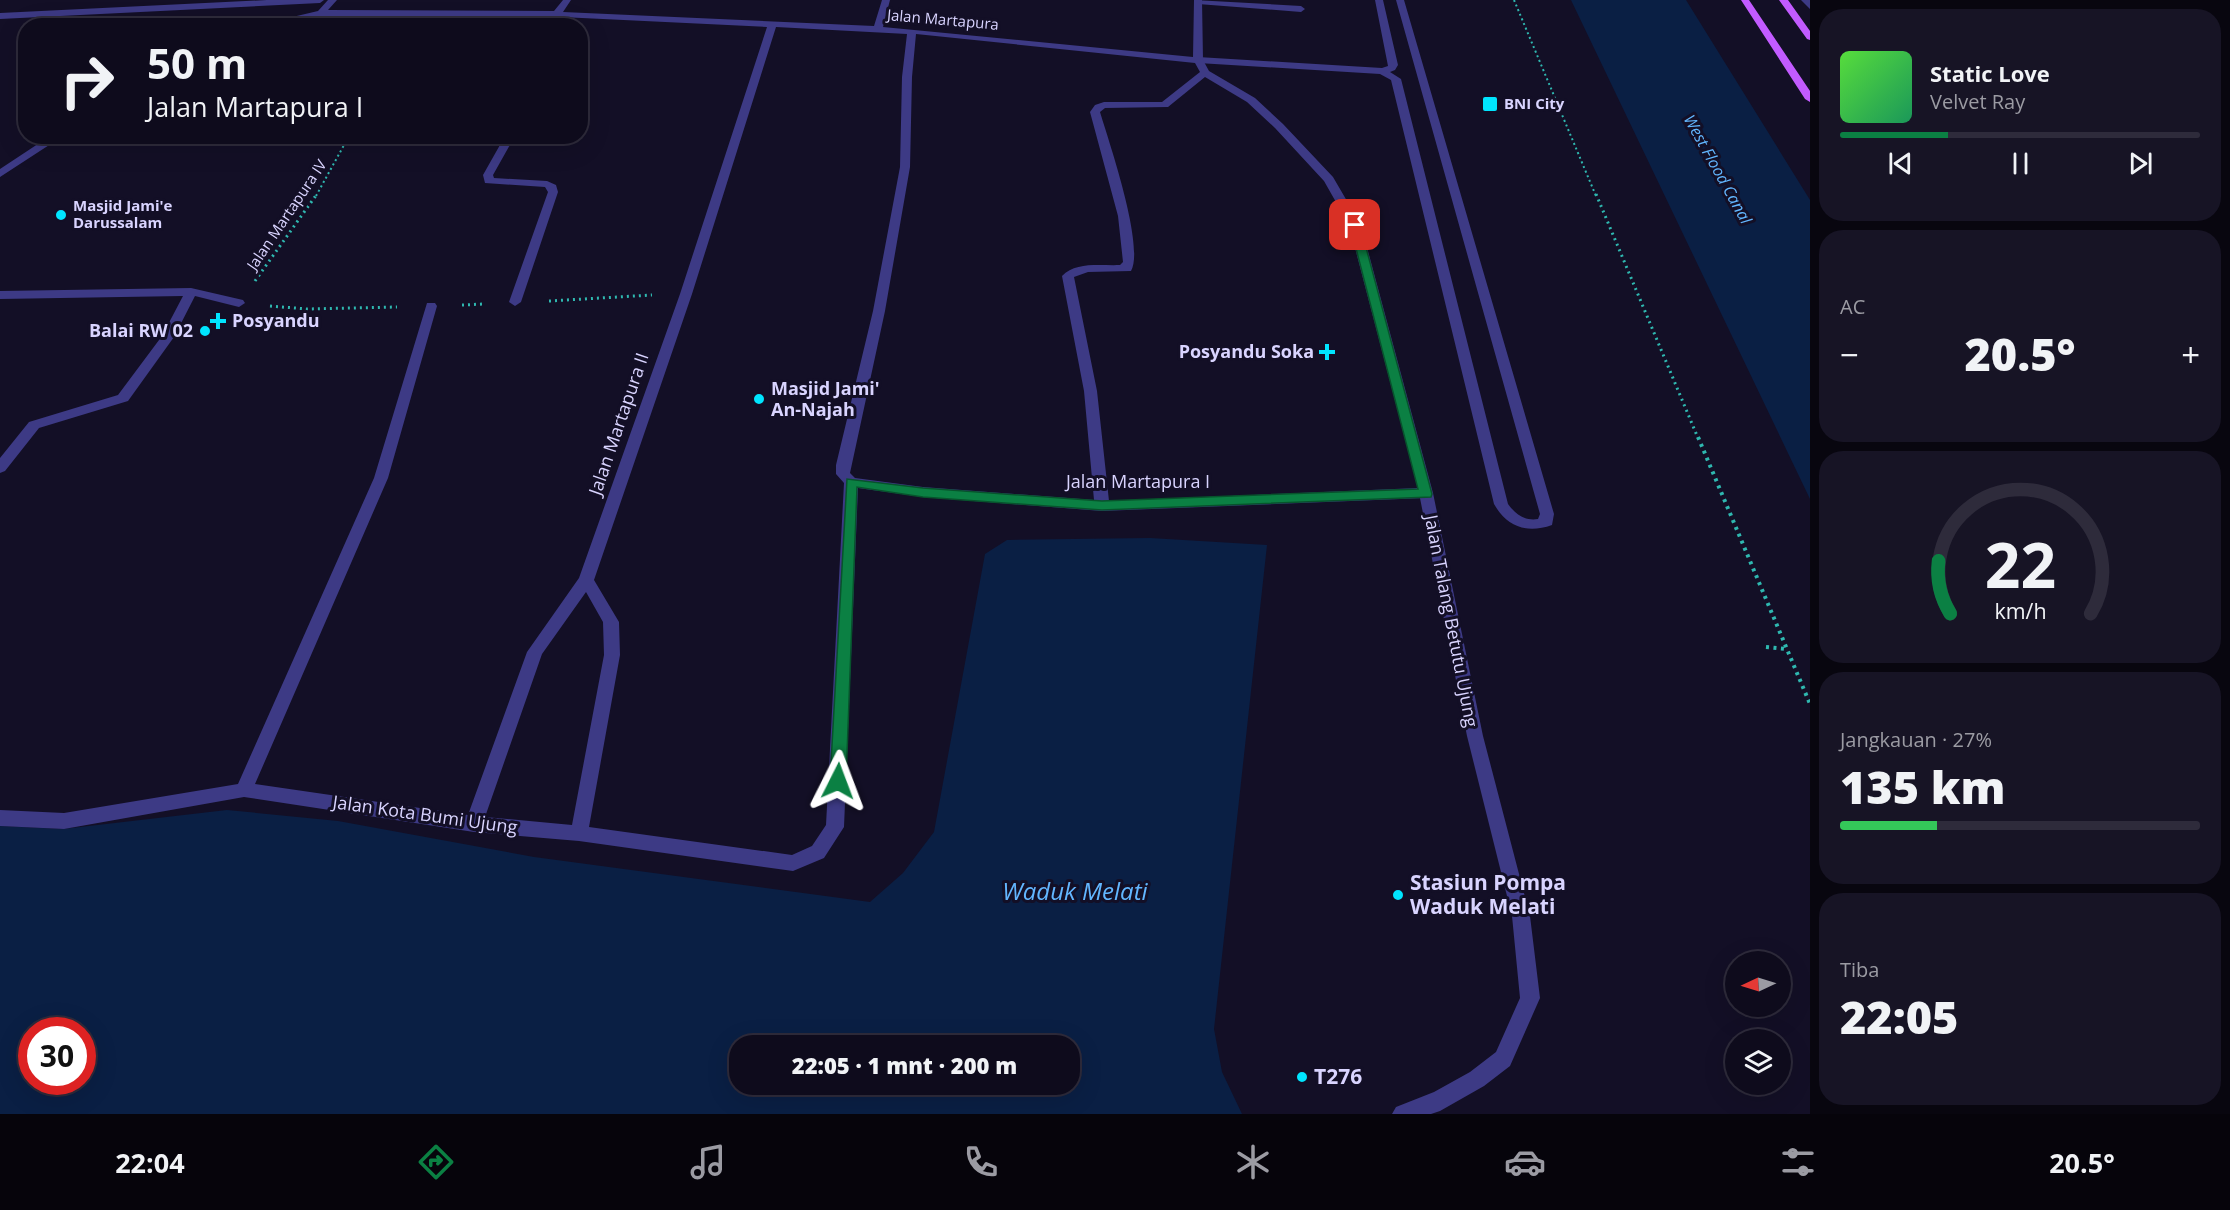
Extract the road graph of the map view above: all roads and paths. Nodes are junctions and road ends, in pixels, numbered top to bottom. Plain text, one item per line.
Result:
1 (320, 0) edge
2 (333, 0) edge
3 (567, 0) edge
4 (886, 0) edge
5 (1379, 0) edge
6 (1400, 0) edge
7 (1514, 0) edge
8 (1745, 0) edge
9 (1783, 0) edge
10 (1805, 0) edge
11 (1198, 1) edge
12 (1810, 6) edge
13 (1301, 9) dead end
14 (321, 13) junction
15 (557, 14) junction
16 (0, 16) edge
17 (297, 18) edge
18 (556, 18) edge
19 (772, 24) junction
20 (878, 29) junction
21 (912, 31) junction
22 (1810, 37) edge
23 (1198, 60) junction
24 (1382, 71) junction
25 (1205, 73) junction
26 (1809, 97) edge
27 (46, 144) edge
28 (345, 144) edge
29 (505, 144) edge
30 (0, 174) edge
31 (191, 292) junction
32 (0, 295) edge
33 (515, 302) dead end
34 (239, 303) joint
35 (431, 306) dead end
36 (0, 468) edge
37 (851, 482) junction
38 (1426, 494) junction
39 (1102, 506) junction
40 (586, 580) junction
41 (1766, 647) dead end
42 (1787, 649) junction
43 (1810, 705) edge
44 (244, 790) junction
45 (0, 818) edge
46 (474, 824) junction
47 (579, 833) junction
48 (1403, 1114) edge

1 - 16 street
2 - 14 street
3 - 15 street
4 - 20 street
5 - 24 street
6 - 24 street
7 - 42 path
8 - 26 main road
9 - 22 main road
10 - 12 street
11 - 13 street
11 - 23 street
14 - 15 street, Jalan Martapura
14 - 17 street
15 - 18 street
15 - 19 street, Jalan Martapura
19 - 20 street, Jalan Martapura
19 - 40 street, Jalan Martapura II
20 - 21 street, Jalan Martapura
21 - 23 street, Jalan Martapura
21 - 37 street
23 - 24 street, Jalan Martapura
23 - 25 street
25 - 38 street, Jalan Talang Betutu Ujung
25 - 39 street
27 - 30 street
28 - 34 path, Jalan Martapura IV
29 - 33 street
31 - 32 street
31 - 34 street
31 - 36 street
35 - 44 street
37 - 39 street, Jalan Martapura I
37 - 47 street, Jalan Kota Bumi Ujung
38 - 39 street, Jalan Martapura I
38 - 48 street, Jalan Talang Betutu Ujung
40 - 46 street, Jalan Martapura II
40 - 47 street
41 - 42 path
42 - 43 path
44 - 45 street, Jalan Kota Bumi Ujung
44 - 46 street, Jalan Kota Bumi Ujung
46 - 47 street, Jalan Kota Bumi Ujung

